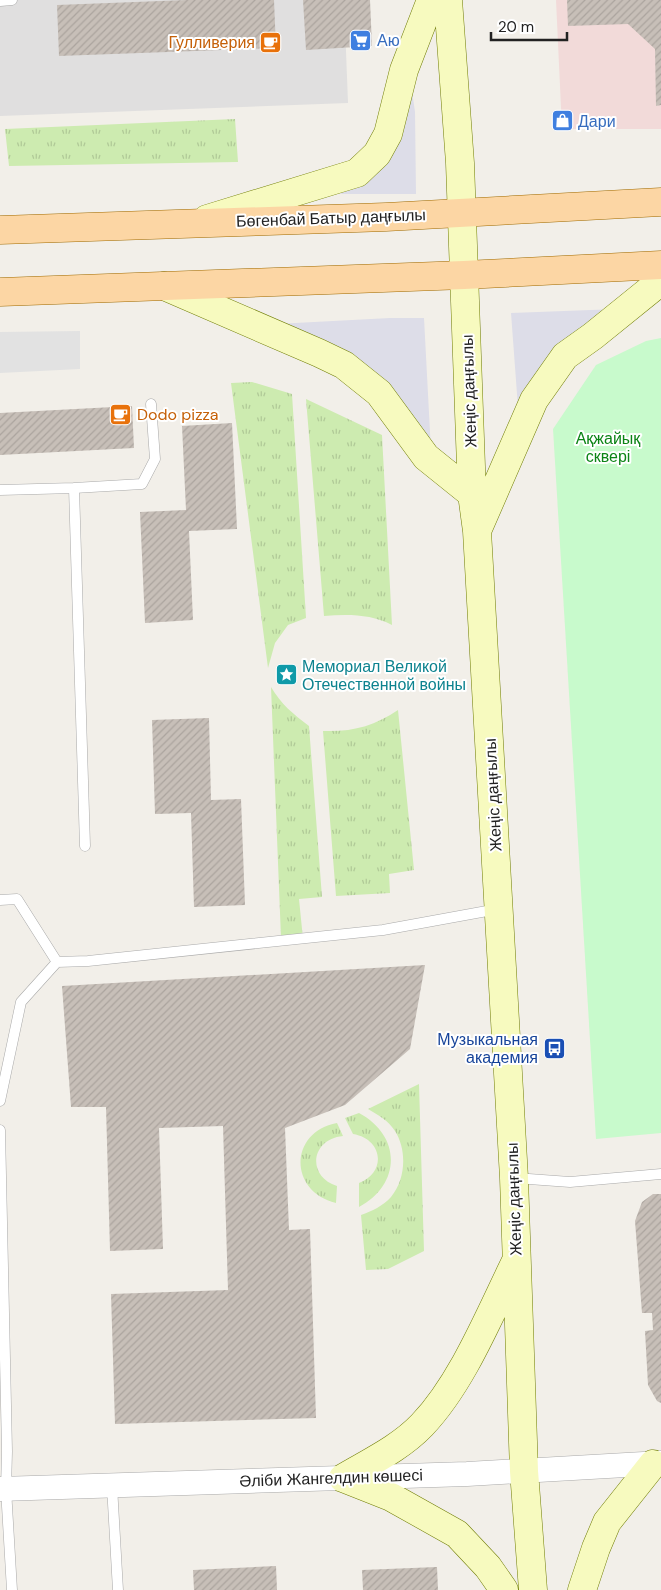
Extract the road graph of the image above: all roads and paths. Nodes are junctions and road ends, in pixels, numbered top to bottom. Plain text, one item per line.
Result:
1 (12, 0) edge
2 (431, 0) edge
3 (448, 0) edge
4 (0, 1) edge
5 (661, 202) edge
6 (462, 212) junction
7 (194, 223) junction
8 (0, 230) edge
9 (661, 265) edge
10 (464, 276) junction
11 (661, 281) edge
12 (164, 286) junction
13 (0, 292) edge
14 (151, 404) dead end
15 (74, 488) junction
16 (0, 490) edge
17 (472, 494) junction
18 (477, 531) junction
19 (85, 846) dead end
20 (0, 900) edge
21 (500, 908) junction
22 (57, 962) junction
23 (1, 1096) edge
24 (0, 1130) edge
25 (661, 1174) edge
26 (514, 1178) junction
27 (517, 1260) junction
28 (657, 1464) edge
29 (524, 1472) junction
30 (343, 1478) junction
31 (112, 1485) junction
32 (3, 1489) edge
33 (12, 1590) edge
34 (118, 1590) edge
35 (504, 1590) edge
36 (533, 1590) edge
37 (582, 1590) edge

1 - 4 lane
2 - 7 main road
3 - 6 main road, Жеңіс даңғылы
5 - 6 main road, Бөгенбай Батыр даңғылы
6 - 7 main road, Бөгенбай Батыр даңғылы
6 - 10 main road, Жеңіс даңғылы
7 - 8 main road, Бөгенбай Батыр даңғылы
9 - 10 main road
10 - 12 main road
10 - 17 main road, Жеңіс даңғылы
11 - 18 main road
12 - 13 main road
12 - 17 main road
14 - 15 lane
15 - 16 lane
15 - 19 lane
17 - 18 main road, Жеңіс даңғылы
18 - 21 main road, Жеңіс даңғылы
20 - 22 lane
21 - 22 lane
21 - 26 main road, Жеңіс даңғылы
22 - 23 lane
24 - 32 lane
25 - 26 lane
26 - 27 main road, Жеңіс даңғылы
27 - 29 main road, Жеңіс даңғылы
27 - 30 main road
28 - 29 street, Әліби Жангелдин көшесі
28 - 37 main road
29 - 30 street, Әліби Жангелдин көшесі
29 - 36 main road, Жеңіс даңғылы
30 - 31 street, Әліби Жангелдин көшесі
30 - 35 main road
31 - 32 street, Әліби Жангелдин көшесі
31 - 34 lane
32 - 33 lane

